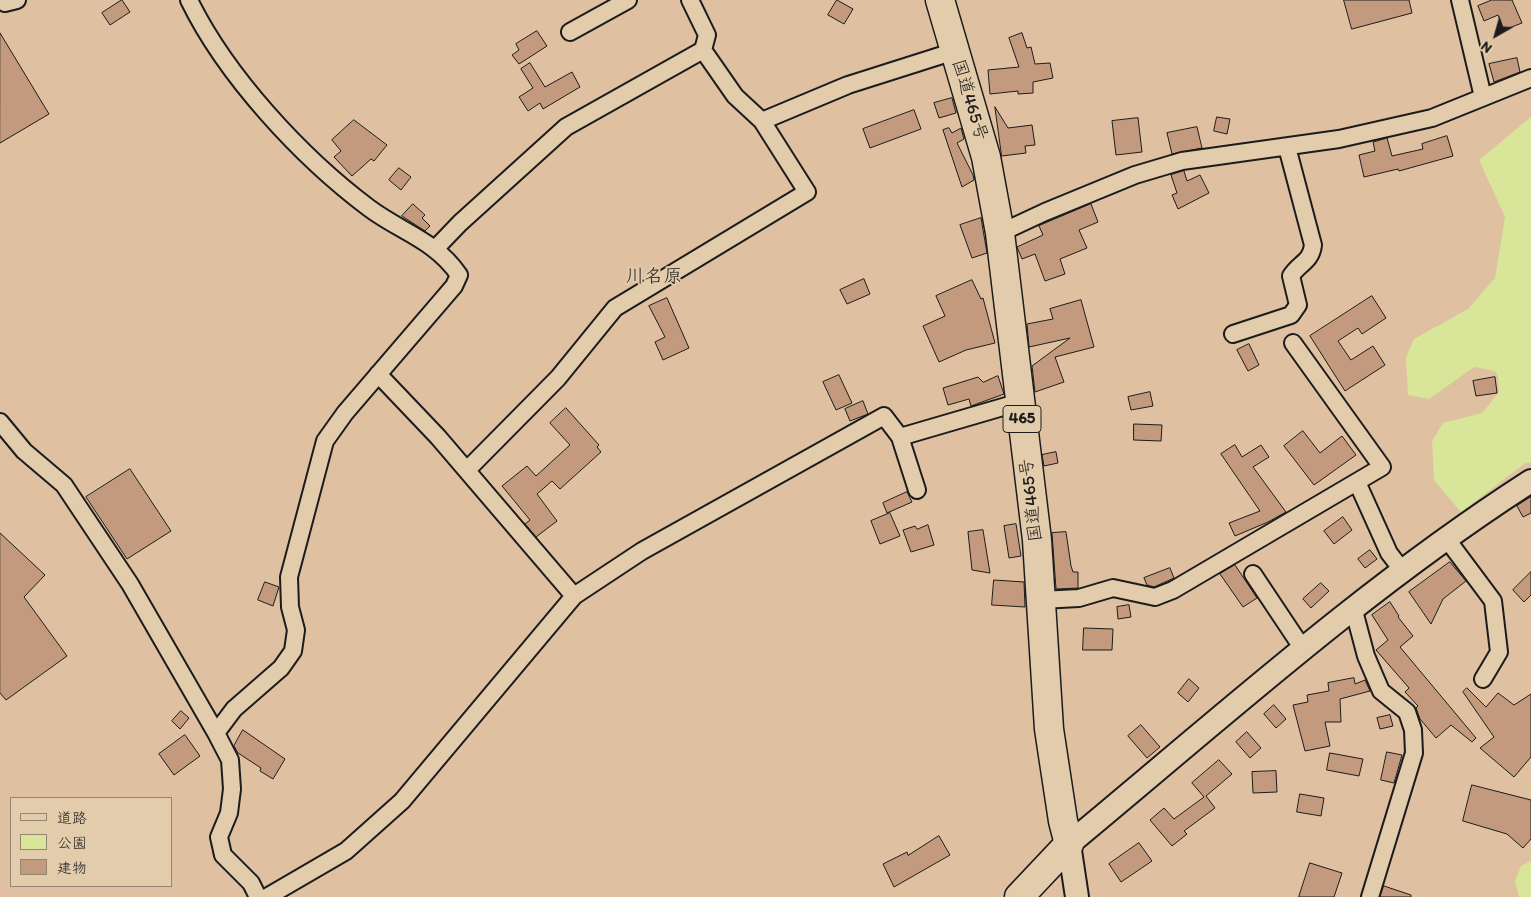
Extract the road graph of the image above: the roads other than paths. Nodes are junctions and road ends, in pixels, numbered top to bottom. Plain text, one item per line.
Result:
1 (1, 0) edge
2 (17, 0) edge
3 (189, 0) edge
4 (628, 0) edge
5 (690, 0) edge
6 (940, 0) edge
7 (1460, 0) edge
8 (570, 32) dead end
9 (703, 50) junction
10 (955, 51) junction
11 (1531, 78) edge
12 (1483, 97) junction
13 (762, 121) junction
14 (1287, 147) junction
15 (1000, 233) junction
16 (436, 248) junction
17 (1233, 334) dead end
18 (1293, 343) dead end
19 (378, 374) junction
20 (1020, 402) junction
21 (0, 422) edge
22 (900, 437) junction
23 (467, 470) junction
24 (1531, 481) edge
25 (1358, 482) junction
26 (917, 490) dead end
27 (1446, 538) junction
28 (1402, 570) junction
29 (1253, 574) dead end
30 (574, 596) junction
31 (1041, 600) junction
32 (1353, 607) junction
33 (1303, 648) junction
34 (1482, 679) dead end
35 (216, 732) junction
36 (1069, 844) junction
37 (258, 897) edge
38 (267, 897) edge
39 (1019, 897) edge
40 (1077, 897) edge
41 (1370, 897) edge

1 - 2 street
3 - 16 street
4 - 8 street
5 - 9 street
6 - 10 highway, 国道465号 / 465
7 - 12 street
9 - 13 street
9 - 16 street
10 - 13 street
10 - 15 highway, 国道465号 / 465
11 - 12 street
12 - 14 street
13 - 23 street
14 - 15 street
14 - 17 street
15 - 20 highway, 国道465号 / 465
16 - 19 street
18 - 25 street
19 - 23 street
19 - 35 street
20 - 22 street
20 - 31 highway, 国道465号 / 465
21 - 35 street
22 - 26 street
22 - 30 street
23 - 30 street
24 - 27 street
25 - 28 street
25 - 31 street
27 - 28 street
27 - 34 street
28 - 32 street
29 - 33 street
30 - 38 street
31 - 36 highway, 国道465号 / 465
32 - 33 street
32 - 41 street
33 - 36 street
35 - 37 street
36 - 39 highway
36 - 40 street

